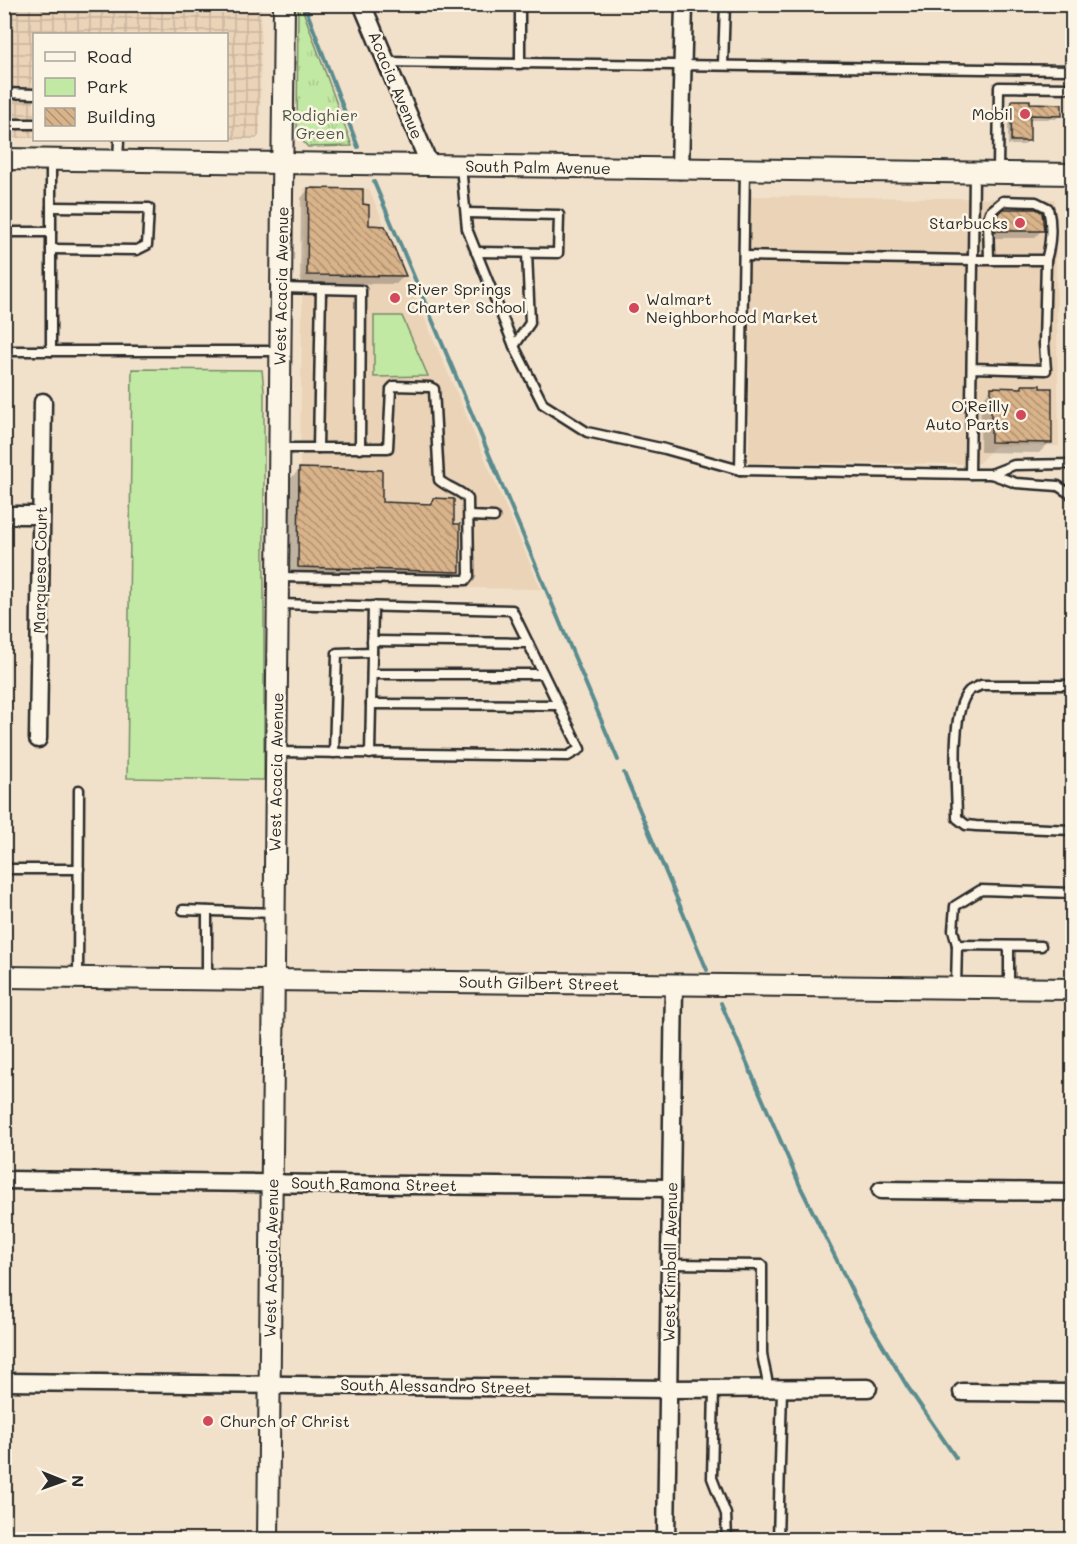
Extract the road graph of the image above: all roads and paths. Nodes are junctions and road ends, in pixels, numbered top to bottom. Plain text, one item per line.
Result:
1 (284, 4) edge
2 (362, 4) edge
3 (520, 4) edge
4 (684, 4) edge
5 (725, 4) edge
6 (386, 62) junction
7 (520, 63) junction
8 (683, 64) junction
9 (723, 65) junction
10 (1072, 70) edge
11 (1072, 88) edge
12 (4, 93) edge
13 (33, 94) edge
14 (4, 124) edge
15 (33, 124) edge
16 (118, 141) edge
17 (4, 159) edge
18 (51, 160) junction
19 (118, 161) junction
20 (282, 163) junction
21 (430, 166) junction
22 (461, 166) junction
23 (680, 170) junction
24 (745, 171) junction
25 (974, 174) junction
26 (998, 174) junction
27 (1072, 174) edge
28 (51, 207) junction
29 (466, 213) junction
30 (4, 232) edge
31 (51, 232) junction
32 (51, 249) junction
33 (476, 252) junction
34 (527, 253) junction
35 (744, 256) junction
36 (989, 259) junction
37 (973, 260) junction
38 (1046, 260) junction
39 (281, 288) junction
40 (321, 289) junction
41 (514, 346) junction
42 (4, 351) edge
43 (51, 351) junction
44 (280, 351) junction
45 (972, 368) junction
46 (43, 402) dead end
47 (279, 448) junction
48 (318, 448) junction
49 (360, 449) junction
50 (1072, 464) edge
51 (740, 470) junction
52 (970, 474) junction
53 (991, 474) junction
54 (1072, 495) edge
55 (4, 515) edge
56 (41, 515) junction
57 (469, 516) junction
58 (494, 517) dead end
59 (278, 577) junction
60 (278, 603) junction
61 (373, 606) junction
62 (372, 641) junction
63 (528, 643) junction
64 (372, 652) junction
65 (372, 674) junction
66 (543, 674) junction
67 (1072, 685) edge
68 (371, 704) junction
69 (558, 705) junction
70 (38, 739) dead end
71 (276, 752) junction
72 (334, 753) junction
73 (370, 754) junction
74 (79, 790) dead end
75 (1072, 830) edge
76 (4, 869) edge
77 (79, 869) junction
78 (1072, 893) edge
79 (183, 910) dead end
80 (207, 911) junction
81 (274, 913) junction
82 (957, 945) junction
83 (1009, 946) junction
84 (1041, 946) dead end
85 (4, 977) edge
86 (78, 978) junction
87 (207, 979) junction
88 (274, 980) junction
89 (674, 984) junction
90 (956, 987) junction
91 (1009, 988) junction
92 (1072, 989) edge
93 (4, 1180) edge
94 (272, 1183) junction
95 (671, 1188) junction
96 (881, 1190) dead end
97 (1072, 1192) edge
98 (670, 1264) junction
99 (4, 1382) edge
100 (270, 1384) junction
101 (868, 1388) dead end
102 (668, 1389) junction
103 (714, 1389) junction
104 (775, 1389) junction
105 (962, 1392) dead end
106 (1072, 1393) edge
107 (268, 1539) edge
108 (666, 1539) edge
109 (726, 1539) edge
110 (778, 1539) edge

1 - 20 street, West Acacia Avenue
2 - 6 street, Acacia Avenue
3 - 7 lane
4 - 8 street
5 - 9 lane
6 - 7 lane
6 - 21 street, Acacia Avenue
7 - 8 lane
8 - 9 lane
8 - 23 street
9 - 10 lane
11 - 26 lane
12 - 13 lane
14 - 15 lane
16 - 19 lane
17 - 18 street, South Palm Avenue
18 - 19 street, South Palm Avenue
18 - 28 lane
19 - 20 street, South Palm Avenue
20 - 21 street, South Palm Avenue
20 - 39 street, West Acacia Avenue
21 - 22 street, South Palm Avenue
22 - 23 street, South Palm Avenue
22 - 29 lane
23 - 24 street, South Palm Avenue
24 - 25 street, South Palm Avenue
24 - 35 lane
25 - 26 street, South Palm Avenue
25 - 37 lane
26 - 27 street, South Palm Avenue
28 - 31 lane
28 - 32 lane
29 - 33 lane
29 - 34 lane
30 - 31 lane
31 - 32 lane
32 - 43 lane
33 - 34 lane
33 - 41 lane
34 - 41 lane
35 - 37 lane
35 - 51 lane
36 - 37 lane
36 - 38 lane
36 - 38 lane
37 - 45 lane
38 - 45 lane
39 - 40 lane
39 - 44 street, West Acacia Avenue
40 - 48 lane
40 - 49 lane
41 - 51 lane
42 - 43 lane
43 - 44 lane
44 - 47 street, West Acacia Avenue
45 - 52 lane
46 - 56 street, Marquesa Court
47 - 48 lane
47 - 59 street, West Acacia Avenue
48 - 49 lane
49 - 57 lane
50 - 53 lane
51 - 52 lane
52 - 53 lane
53 - 54 lane
55 - 56 street
56 - 70 street, Marquesa Court
57 - 58 lane
57 - 59 lane
59 - 60 street, West Acacia Avenue
60 - 61 lane
60 - 71 street, West Acacia Avenue
61 - 62 lane
61 - 63 lane
62 - 63 lane
62 - 64 lane
63 - 66 lane
64 - 65 lane
64 - 72 lane
65 - 66 lane
65 - 68 lane
66 - 69 lane
67 - 75 lane
68 - 69 lane
68 - 73 lane
69 - 73 lane
71 - 72 lane
71 - 81 street, West Acacia Avenue
72 - 73 lane
74 - 77 lane
76 - 77 lane
77 - 86 lane
78 - 82 lane
79 - 80 lane
80 - 81 lane
80 - 87 lane
81 - 88 street, West Acacia Avenue
82 - 83 lane
82 - 90 lane
83 - 84 lane
83 - 91 lane
85 - 86 street, South Gilbert Street
86 - 87 street, South Gilbert Street
87 - 88 street, South Gilbert Street
88 - 89 street, South Gilbert Street
88 - 94 street, West Acacia Avenue
89 - 90 street, South Gilbert Street
89 - 95 street, West Kimball Avenue
90 - 91 street, South Gilbert Street
91 - 92 street, South Gilbert Street
93 - 94 street, South Ramona Street
94 - 95 street, South Ramona Street
94 - 100 street, West Acacia Avenue
95 - 98 street, West Kimball Avenue
96 - 97 street
98 - 102 street, West Kimball Avenue
98 - 104 lane
99 - 100 street, South Alessandro Street
100 - 102 street, South Alessandro Street
100 - 107 street, West Acacia Avenue
101 - 104 street, South Alessandro Street
102 - 103 street, South Alessandro Street
102 - 108 street, West Kimball Avenue
103 - 104 street, South Alessandro Street
103 - 109 lane
104 - 110 lane
105 - 106 street

